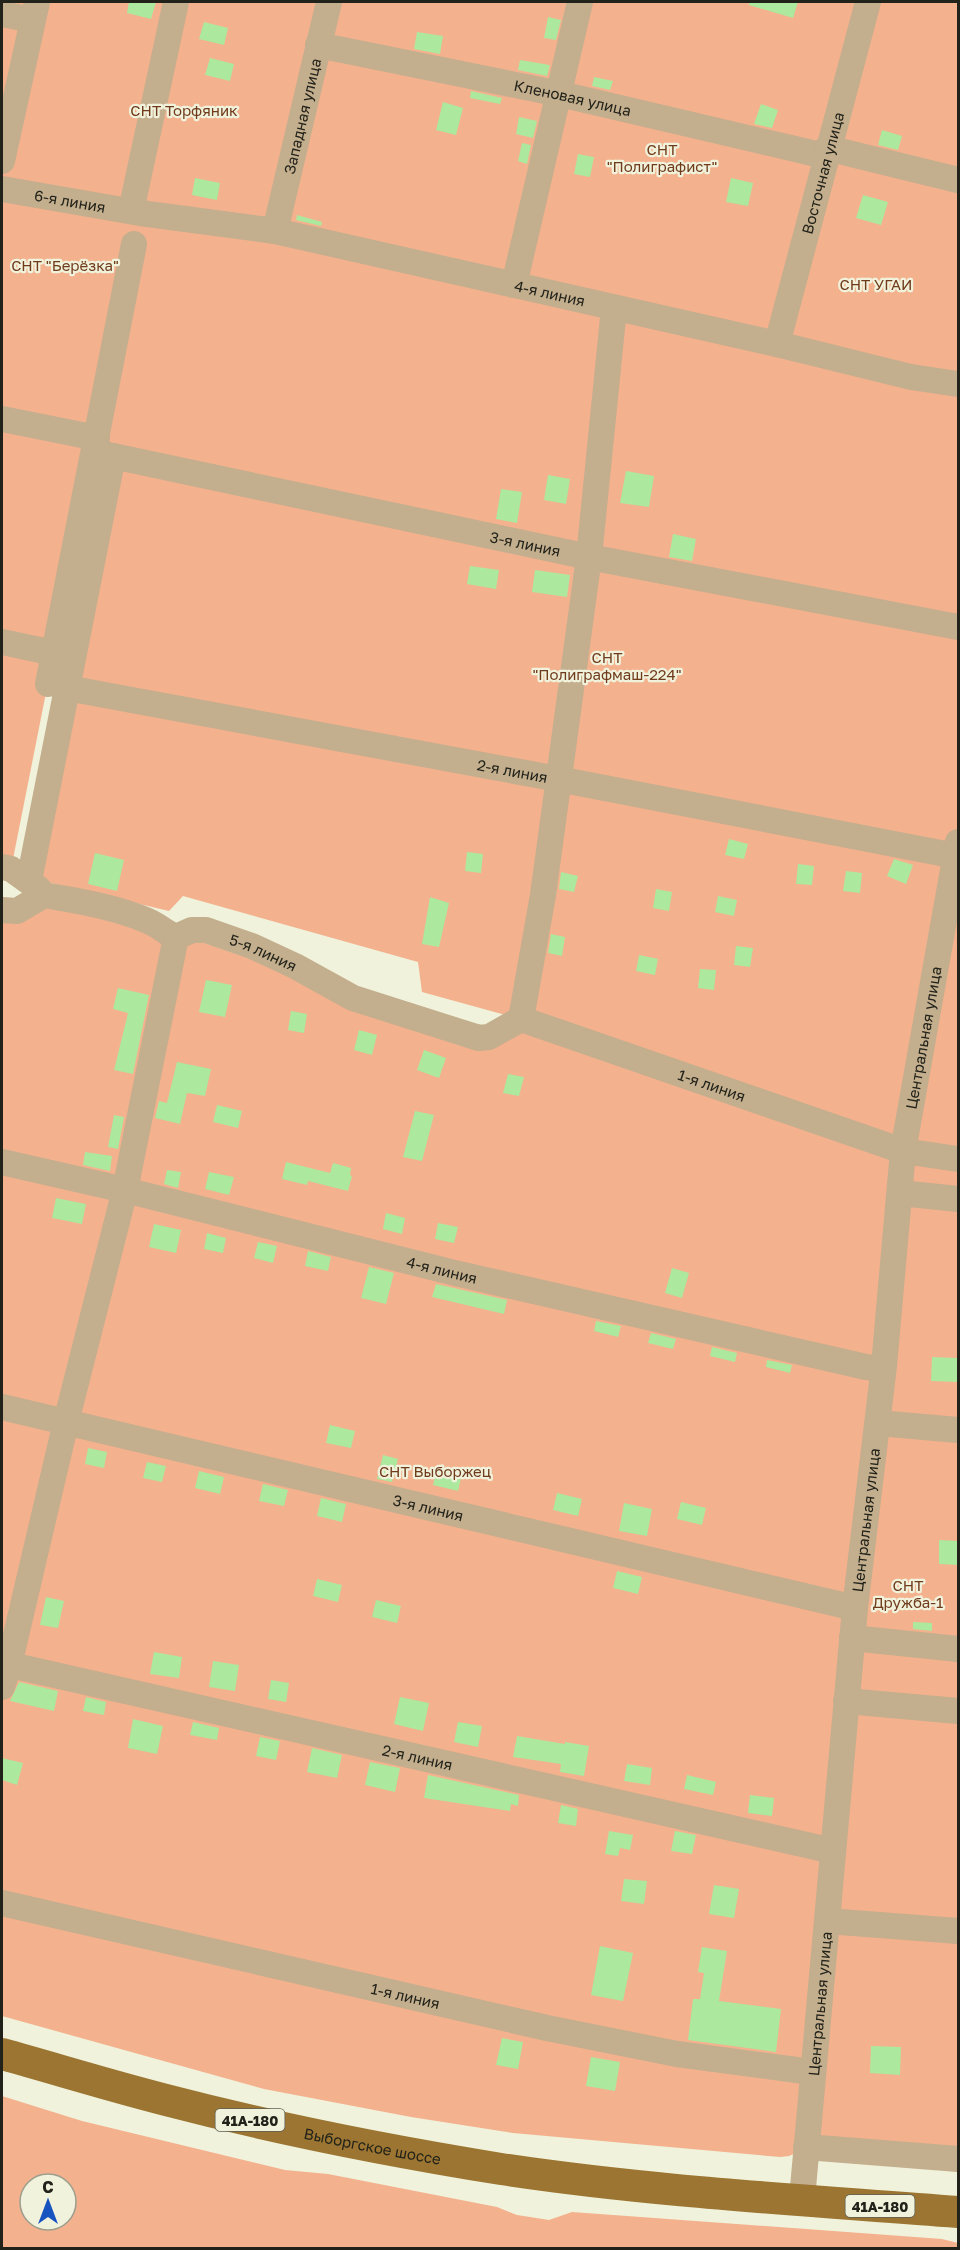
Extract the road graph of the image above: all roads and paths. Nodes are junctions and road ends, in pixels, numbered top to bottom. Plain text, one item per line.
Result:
1 (176, 2) edge
2 (329, 2) edge
3 (580, 2) edge
4 (868, 2) edge
5 (35, 11) edge
6 (2, 14) edge
7 (318, 45) junction
8 (560, 94) junction
9 (826, 152) junction
10 (2, 161) edge
11 (958, 180) edge
12 (2, 189) edge
13 (135, 212) junction
14 (275, 231) junction
15 (134, 244) dead end
16 (514, 285) junction
17 (614, 308) junction
18 (777, 344) junction
19 (958, 384) edge
20 (2, 420) edge
21 (101, 449) junction
22 (589, 557) junction
23 (958, 627) edge
24 (2, 642) edge
25 (54, 653) junction
26 (57, 686) junction
27 (558, 779) junction
28 (957, 849) edge
29 (21, 878) edge
30 (2, 910) edge
31 (176, 937) junction
32 (521, 1019) junction
33 (903, 1151) junction
34 (958, 1159) edge
35 (2, 1162) edge
36 (125, 1190) junction
37 (900, 1193) junction
38 (958, 1199) edge
39 (883, 1369) junction
40 (2, 1407) edge
41 (66, 1422) junction
42 (878, 1423) junction
43 (958, 1430) edge
44 (855, 1608) junction
45 (852, 1638) junction
46 (958, 1649) edge
47 (4, 1672) edge
48 (846, 1701) junction
49 (958, 1711) edge
50 (833, 1851) junction
51 (2, 1904) edge
52 (827, 1921) junction
53 (958, 1932) edge
54 (2, 2054) edge
55 (812, 2072) junction
56 (806, 2146) junction
57 (958, 2159) edge
58 (802, 2199) junction
59 (958, 2212) edge

1 - 13 street
2 - 7 street, Западная улица
3 - 8 street
4 - 9 street, Восточная улица
5 - 6 street
5 - 10 street
7 - 8 street, Кленовая улица
7 - 14 street, Западная улица
8 - 9 street, Кленовая улица
8 - 16 street
9 - 11 street, Кленовая улица
9 - 18 street, Восточная улица
12 - 13 street, 6-я линия
13 - 14 street, 4-я линия
14 - 16 street, 4-я линия
15 - 21 street
16 - 17 street, 4-я линия
17 - 18 street, 4-я линия
17 - 22 street
18 - 19 street, 4-я линия
20 - 21 street, 3-я линия
21 - 22 street, 3-я линия
21 - 25 street
21 - 26 street
22 - 23 street, 3-я линия
22 - 27 street
24 - 25 street
25 - 26 street
26 - 27 street, 2-я линия
26 - 29 street
27 - 28 street, 2-я линия
27 - 32 street
28 - 33 street, Центральная улица
29 - 30 street
29 - 31 street
31 - 32 street, 5-я линия
31 - 36 street
32 - 33 street, 1-я линия
33 - 34 street, 1-я линия
33 - 37 street, Центральная улица
35 - 36 street, 4-я линия
36 - 39 street, 4-я линия
36 - 41 street
37 - 38 street
37 - 39 street, Центральная улица
39 - 42 street, Центральная улица
40 - 41 street, 3-я линия
41 - 44 street, 3-я линия
41 - 47 street
42 - 43 street
42 - 44 street, Центральная улица
44 - 45 street, Центральная улица
45 - 46 street
45 - 48 street, Центральная улица
47 - 50 street, 2-я линия
48 - 49 street
48 - 50 street, Центральная улица
50 - 52 street, Центральная улица
51 - 55 street, 1-я линия
52 - 53 street
52 - 55 street, Центральная улица
54 - 58 main road, Выборгское шоссе / 41А-180
55 - 56 street, Центральная улица
56 - 57 street
56 - 58 street, Центральная улица
58 - 59 main road, 41А-180

